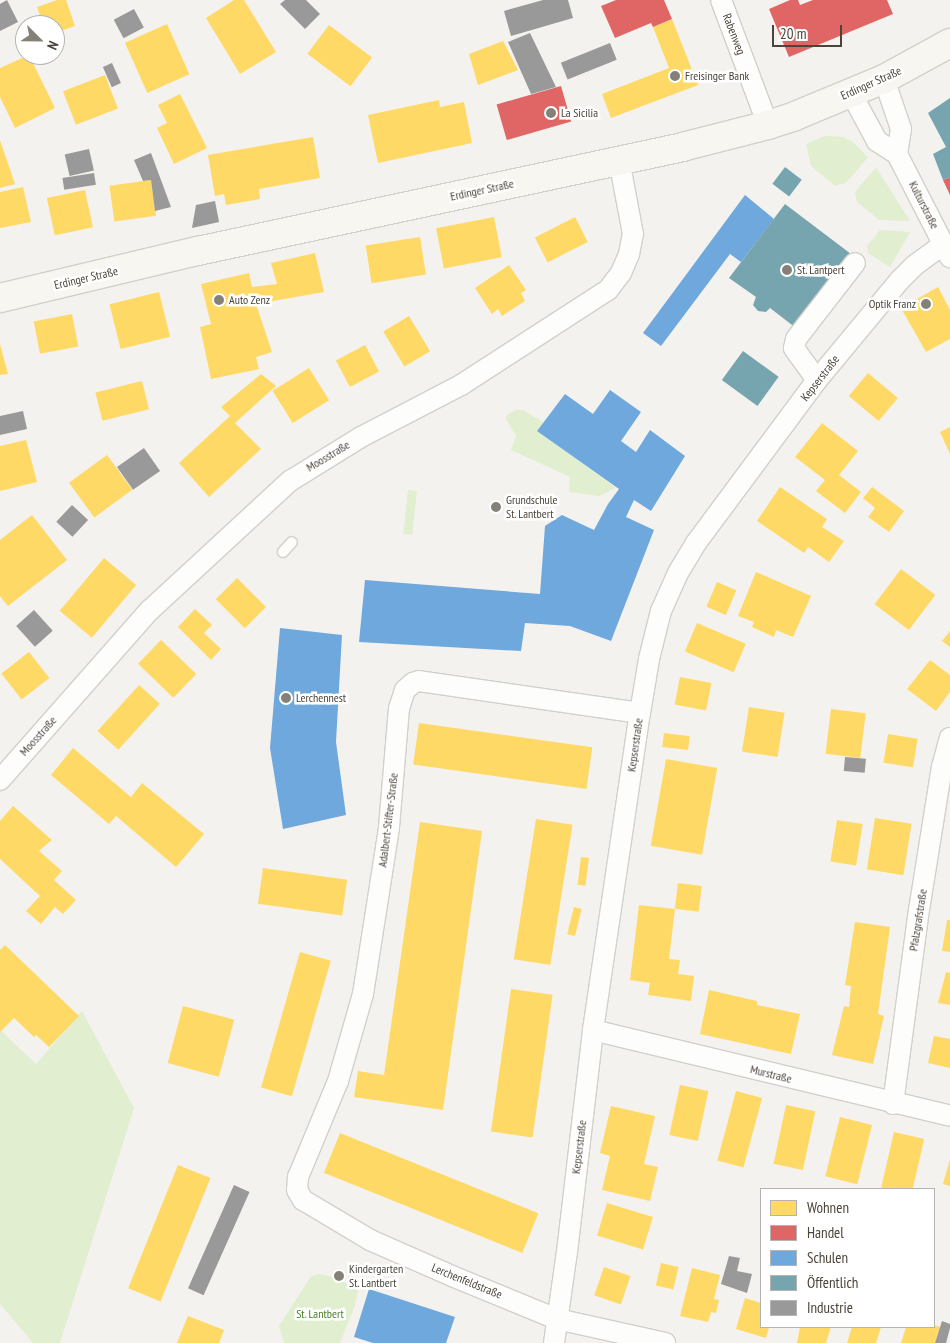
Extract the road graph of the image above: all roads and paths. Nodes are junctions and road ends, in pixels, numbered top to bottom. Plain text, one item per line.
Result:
1 (721, 0) edge
2 (950, 43) edge
3 (884, 78) junction
4 (851, 93) junction
5 (768, 124) junction
6 (897, 154) junction
7 (619, 160) junction
8 (947, 251) edge
9 (855, 263) dead end
10 (0, 298) edge
11 (817, 380) junction
12 (292, 542) dead end
13 (283, 552) dead end
14 (640, 714) junction
15 (950, 738) edge
16 (0, 780) edge
17 (593, 1030) junction
18 (893, 1104) junction
19 (950, 1116) edge
20 (298, 1177) joint
21 (557, 1319) junction
22 (554, 1343) edge
23 (665, 1343) edge

1 - 5 street, Rabenweg
2 - 3 street, Erdinger Straße
3 - 4 street, Erdinger Straße
3 - 6 street
4 - 5 street, Erdinger Straße
4 - 6 street, Kulturstraße
5 - 7 street, Erdinger Straße
6 - 8 street, Kulturstraße
7 - 10 street, Erdinger Straße
7 - 16 street, Moosstraße
8 - 11 street, Kepserstraße
9 - 11 street
11 - 14 street, Kepserstraße
12 - 13 lane
14 - 17 street, Kepserstraße
14 - 20 street, Adalbert-Stifter-Straße
15 - 18 street, Pfalzgrafstraße
17 - 18 street, Murstraße
17 - 21 street, Kepserstraße
18 - 19 street, Murstraße
20 - 21 street, Lerchenfeldstraße
21 - 22 street, Kepserstraße
21 - 23 street, Lerchenfeldstraße

